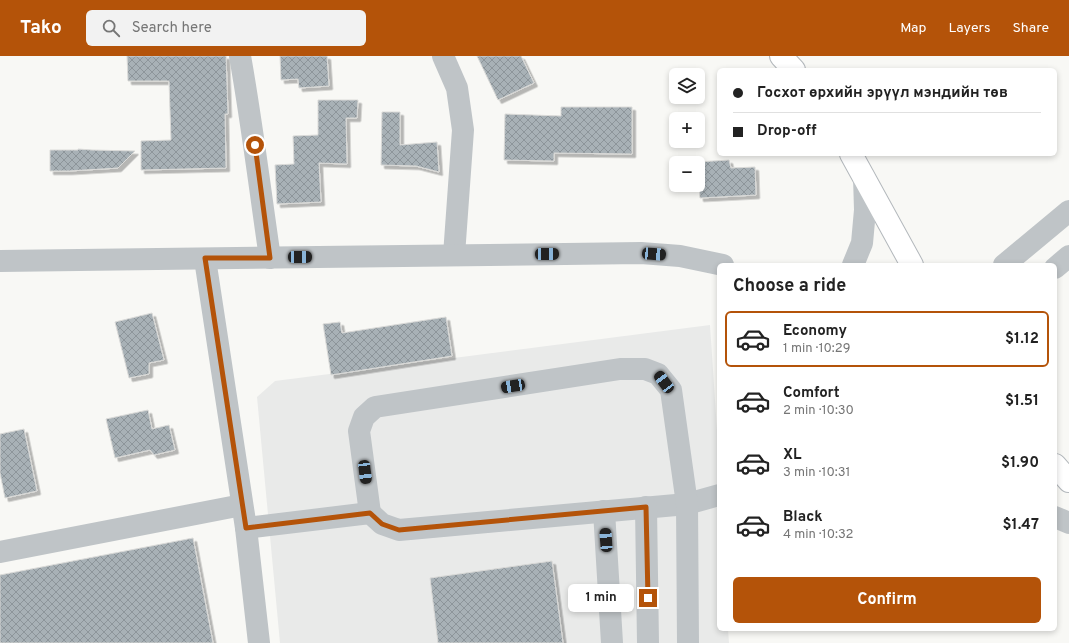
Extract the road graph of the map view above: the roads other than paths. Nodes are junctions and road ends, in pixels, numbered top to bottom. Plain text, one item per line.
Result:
1 (240, 56) edge
2 (443, 56) edge
3 (781, 56) edge
4 (792, 68) edge
5 (851, 156) edge
6 (864, 177) junction
7 (1069, 211) edge
8 (454, 256) junction
9 (1069, 256) edge
10 (205, 258) junction
11 (270, 258) junction
12 (0, 261) edge
13 (854, 263) edge
14 (911, 263) edge
15 (1006, 263) edge
16 (717, 264) edge
17 (1057, 266) edge
18 (1057, 467) edge
19 (1069, 481) edge
20 (717, 496) edge
21 (687, 504) junction
22 (242, 505) junction
23 (646, 507) junction
24 (604, 511) junction
25 (370, 513) junction
26 (1057, 518) edge
27 (1069, 523) edge
28 (246, 528) junction
29 (0, 552) edge
30 (259, 643) edge
31 (612, 643) edge
32 (648, 643) edge
33 (688, 643) edge

1 - 11 street
2 - 8 street
3 - 4 main road
5 - 6 main road
6 - 13 street
6 - 14 main road
7 - 15 street
8 - 11 street
8 - 16 street
9 - 17 street
10 - 11 street
10 - 12 street
10 - 22 street
18 - 19 main road
20 - 21 street
21 - 23 street
21 - 25 street
21 - 33 street
22 - 28 street
22 - 29 street
23 - 24 street
23 - 32 street
24 - 25 street
24 - 31 street
25 - 28 street
26 - 27 street
28 - 30 street

